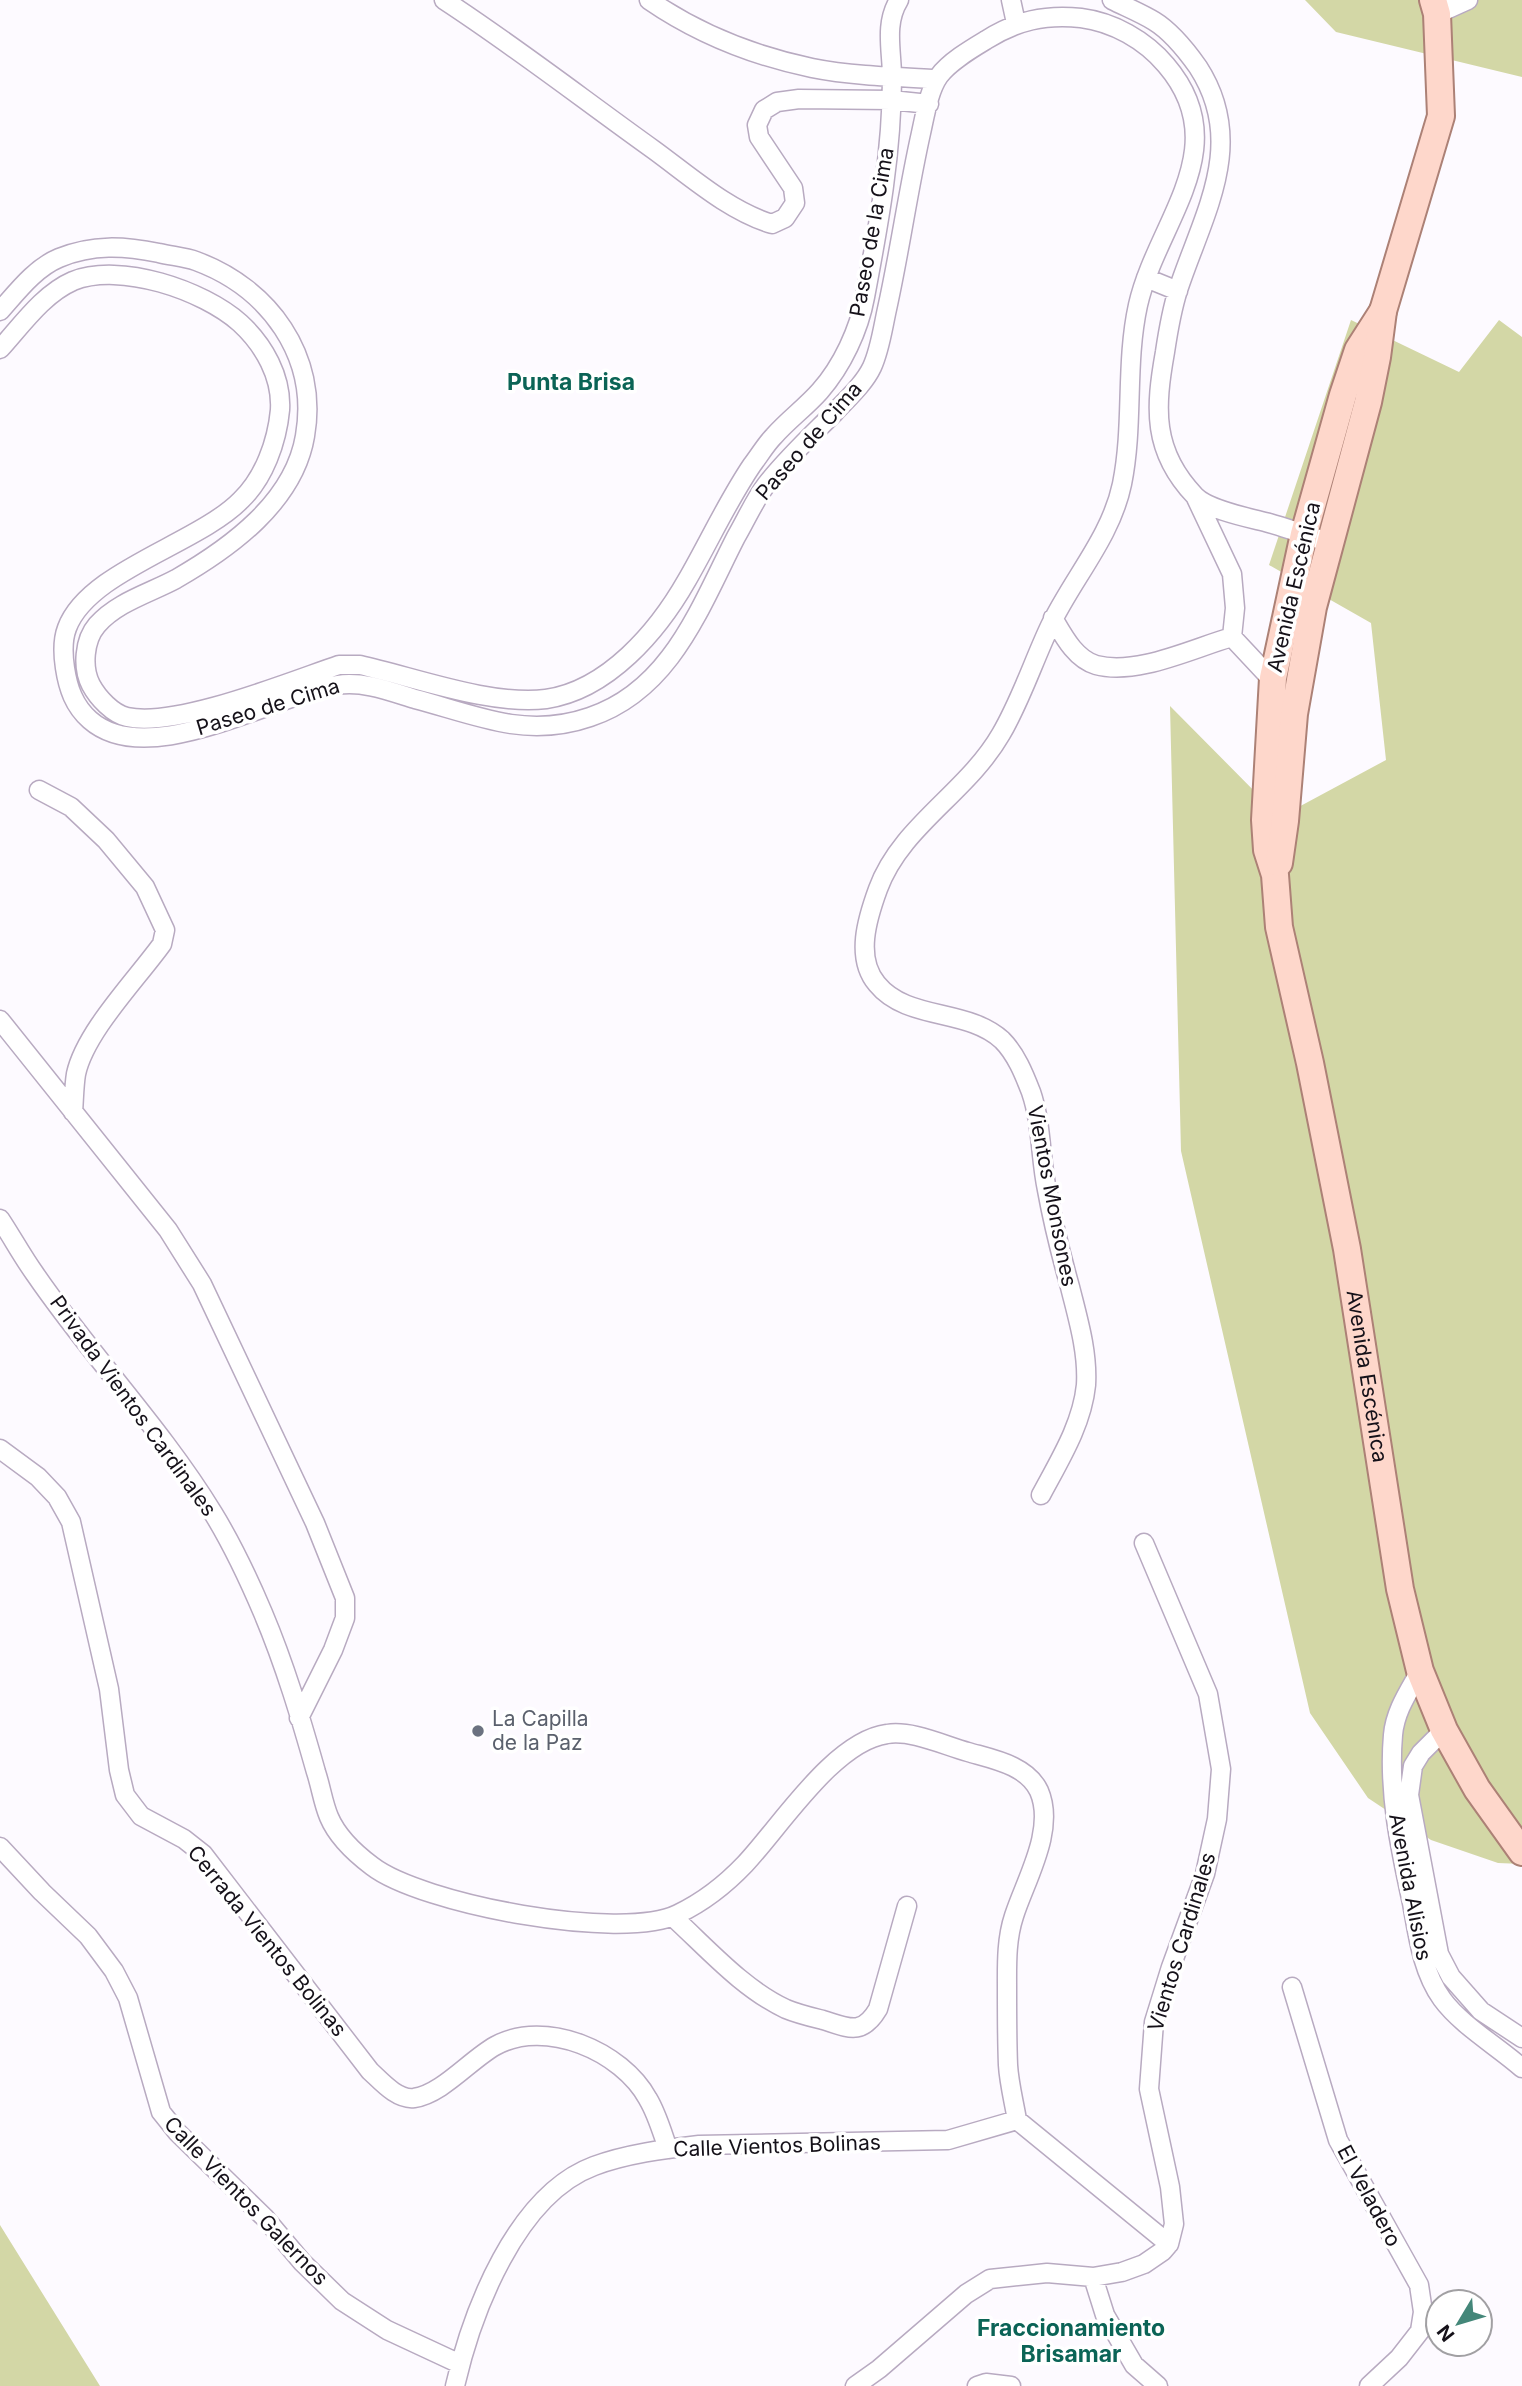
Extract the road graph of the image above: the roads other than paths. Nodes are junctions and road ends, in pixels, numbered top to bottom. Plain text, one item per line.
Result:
1 (444, 0) edge
2 (649, 0) edge
3 (899, 0) edge
4 (1011, 0) edge
5 (1112, 0) edge
6 (1468, 0) edge
7 (1435, 7) edge
8 (1016, 23) junction
9 (892, 77) junction
10 (935, 79) junction
11 (891, 100) junction
12 (929, 104) junction
13 (1146, 278) junction
14 (237, 280) junction
15 (1178, 291) junction
16 (221, 307) junction
17 (1383, 311) junction
18 (0, 312) edge
19 (0, 349) edge
20 (253, 487) junction
21 (1196, 498) junction
22 (274, 502) junction
23 (1304, 534) junction
24 (1330, 543) junction
25 (1053, 618) junction
26 (1232, 637) junction
27 (1273, 678) junction
28 (1294, 714) junction
29 (39, 790) dead end
30 (1275, 875) junction
31 (0, 1020) edge
32 (73, 1112) junction
33 (0, 1219) edge
34 (0, 1449) edge
35 (1041, 1495) dead end
36 (1144, 1543) dead end
37 (1420, 1671) junction
38 (299, 1718) junction
39 (1444, 1730) junction
40 (0, 1847) edge
41 (1522, 1852) edge
42 (907, 1906) dead end
43 (673, 1917) junction
44 (1292, 1987) dead end
45 (1522, 2039) edge
46 (1522, 2068) edge
47 (1017, 2120) junction
48 (668, 2149) junction
49 (1169, 2244) junction
50 (1093, 2277) junction
51 (460, 2364) junction
52 (455, 2386) edge
53 (855, 2386) edge
54 (977, 2386) edge
55 (1011, 2386) edge
56 (1158, 2386) edge
57 (1369, 2386) edge

1 - 11 street
2 - 9 street
3 - 9 street, Paseo de la Cima
4 - 8 street
5 - 15 street
6 - 7 street
7 - 17 main road, Avenida Escénica
8 - 10 street
8 - 13 street
9 - 10 street
9 - 11 street, Paseo de la Cima
10 - 12 street, Paseo de Cima
11 - 12 street
11 - 22 street, Paseo de la Cima
12 - 20 street, Paseo de Cima
13 - 15 street
13 - 25 street
14 - 16 street
14 - 18 street, Paseo de la Cima
14 - 22 street, Paseo de la Cima
15 - 21 street
16 - 19 street, Paseo de Cima
16 - 20 street, Paseo de Cima
17 - 23 main road, Avenida Escénica
17 - 24 main road, Avenida Escénica
20 - 22 street
21 - 23 street
21 - 26 street
23 - 24 street
23 - 27 main road, Avenida Escénica
24 - 28 main road, Avenida Escénica
25 - 26 street
25 - 35 street, Vientos Monsones
26 - 27 street
27 - 28 street
27 - 30 main road, Avenida Escénica
28 - 30 main road, Avenida Escénica
29 - 32 street
30 - 37 main road, Avenida Escénica
31 - 32 street
32 - 38 street
33 - 38 street, Privada Vientos Cardinales
34 - 48 street, Cerrada Vientos Bolinas
36 - 49 street, Vientos Cardinales
37 - 39 main road, Avenida Escénica
37 - 46 street, Avenida Alisios
38 - 43 street, Privada Vientos Cardinales
39 - 41 main road, Avenida Escénica
39 - 45 street, Avenida Alisios
40 - 51 street, Calle Vientos Galernos
42 - 43 street
43 - 47 street
44 - 57 street, El Veladero
47 - 48 street, Calle Vientos Bolinas
47 - 49 street
48 - 51 street, Calle Vientos Bolinas
49 - 50 street
50 - 53 street
50 - 56 street
51 - 52 street, Calle Vientos Bolinas
54 - 55 street

